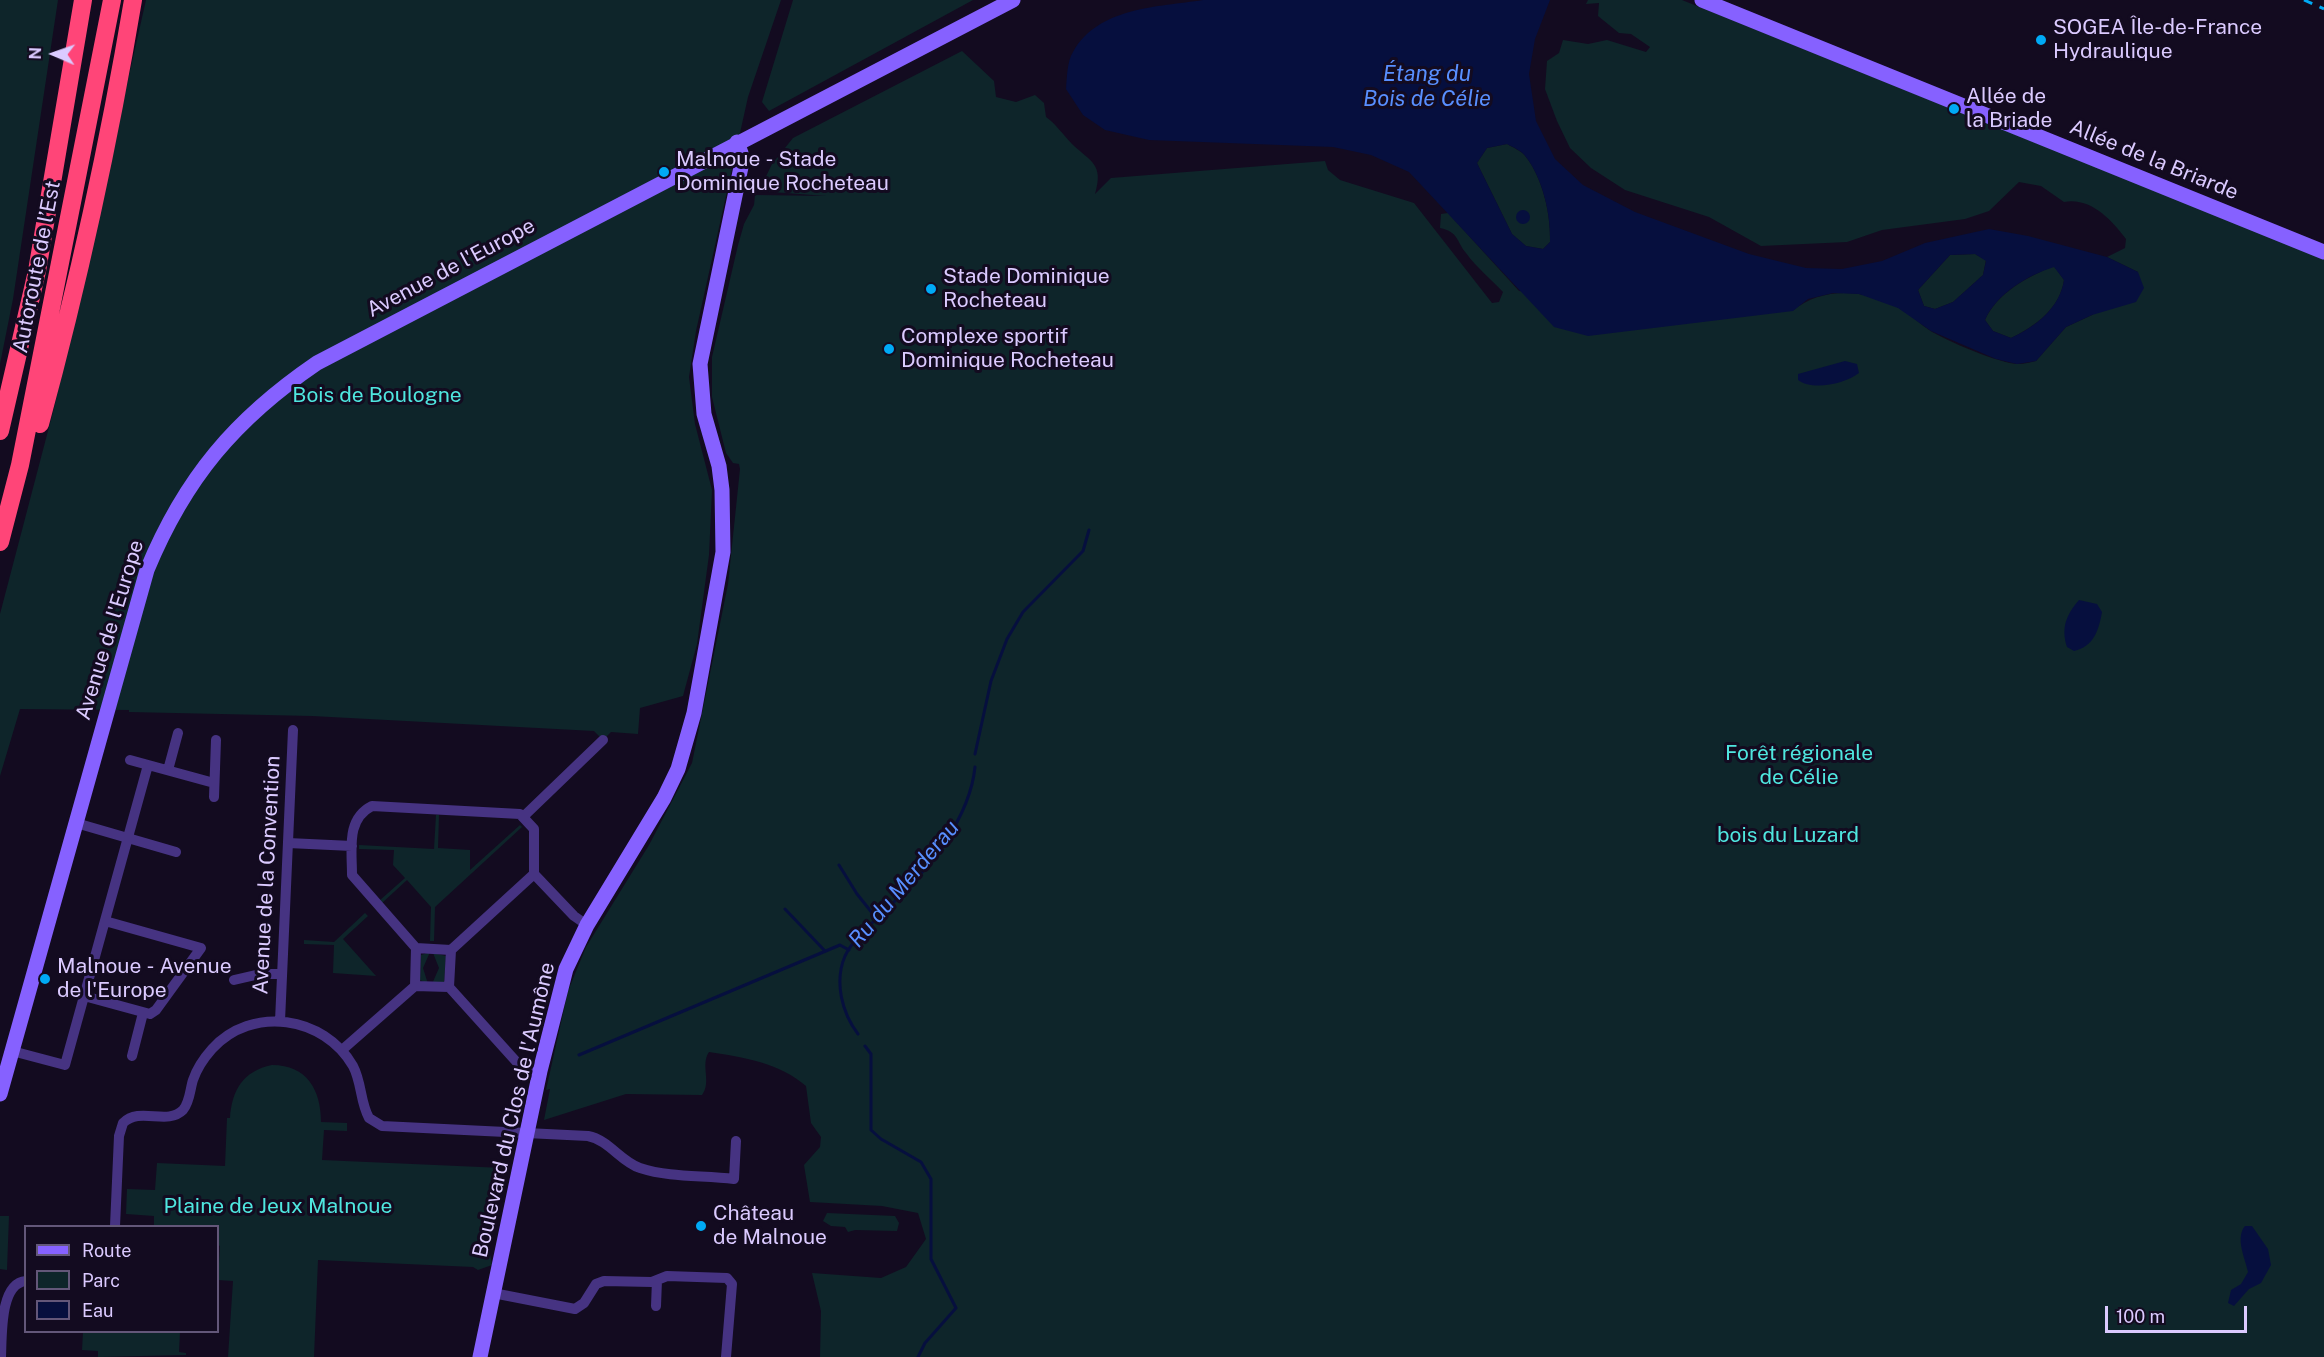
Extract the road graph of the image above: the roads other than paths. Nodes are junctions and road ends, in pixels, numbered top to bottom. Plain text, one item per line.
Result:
1 (83, 0) edge
2 (112, 0) edge
3 (134, 0) edge
4 (1013, 0) edge
5 (1702, 0) edge
6 (737, 142) junction
7 (2324, 252) edge
8 (0, 431) edge
9 (20, 465) junction
10 (0, 542) edge
11 (293, 730) dead end
12 (178, 733) dead end
13 (216, 740) dead end
14 (603, 740) dead end
15 (130, 760) dead end
16 (148, 765) junction
17 (168, 770) junction
18 (214, 783) junction
19 (214, 797) dead end
20 (523, 817) junction
21 (76, 823) junction
22 (128, 838) junction
23 (288, 843) junction
24 (352, 846) junction
25 (176, 852) dead end
26 (534, 874) junction
27 (105, 921) junction
28 (587, 925) junction
29 (416, 948) junction
30 (451, 950) junction
31 (282, 974) junction
32 (234, 980) dead end
33 (415, 986) junction
34 (449, 987) junction
35 (84, 996) junction
36 (143, 1013) junction
37 (280, 1021) junction
38 (342, 1050) junction
39 (12, 1051) junction
40 (132, 1056) dead end
41 (540, 1071) junction
42 (0, 1095) edge
43 (528, 1133) junction
44 (736, 1141) dead end
45 (115, 1225) edge
46 (657, 1280) junction
47 (24, 1281) edge
48 (493, 1293) junction
49 (656, 1306) dead end
50 (1, 1357) edge
51 (480, 1357) edge
52 (726, 1357) edge

1 - 8 highway, Autoroute de l’Est
2 - 9 highway, Autoroute de l’Est
3 - 9 highway
4 - 6 street
5 - 7 street, Allée de la Briarde
6 - 21 street, Avenue de l'Europe
6 - 28 street, Boulevard du Clos de l'Aumône
9 - 10 highway, Autoroute de l’Est
11 - 23 street, Avenue de la Convention
12 - 17 street
13 - 18 street
14 - 20 street
15 - 16 street
16 - 17 street
16 - 22 street
17 - 18 street
18 - 19 street
20 - 24 street
20 - 26 street
21 - 22 street
21 - 39 street, Avenue de l'Europe
22 - 25 street
22 - 27 street
23 - 24 street
23 - 31 street, Avenue de la Convention
24 - 29 street
26 - 28 street
26 - 30 street
27 - 35 street
27 - 36 street
28 - 41 street, Boulevard du Clos de l'Aumône
29 - 30 street
29 - 33 street
30 - 34 street
31 - 32 street
31 - 37 street, Avenue de la Convention
33 - 34 street
33 - 38 street
34 - 41 street
35 - 36 street
35 - 39 street
36 - 40 street
37 - 38 street
37 - 45 street
38 - 43 street
39 - 42 street, Avenue de l'Europe
41 - 43 street, Boulevard du Clos de l'Aumône
43 - 44 street
43 - 48 street, Boulevard du Clos de l'Aumône
46 - 48 street
46 - 49 street
46 - 52 street
47 - 50 street
48 - 51 street, Boulevard du Clos de l'Aumône

